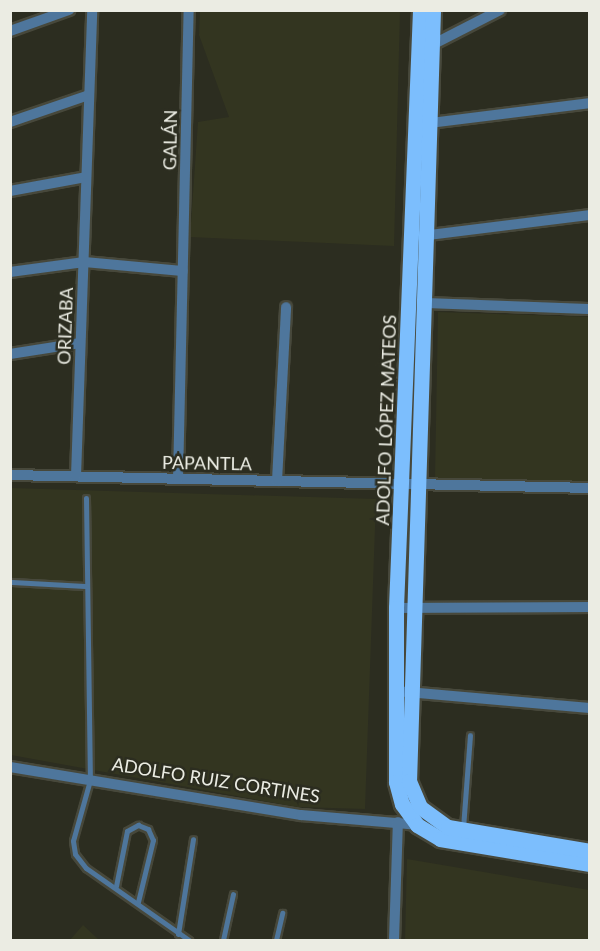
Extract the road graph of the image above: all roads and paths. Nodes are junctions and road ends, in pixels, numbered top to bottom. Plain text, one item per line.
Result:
1 (69, 10) edge
2 (92, 10) edge
3 (189, 10) edge
4 (420, 10) edge
5 (434, 10) edge
6 (500, 10) edge
7 (10, 31) edge
8 (426, 48) junction
9 (89, 95) junction
10 (590, 103) edge
11 (10, 122) edge
12 (430, 123) junction
13 (86, 177) junction
14 (10, 191) edge
15 (590, 215) edge
16 (419, 236) junction
17 (84, 261) junction
18 (183, 271) junction
19 (10, 272) edge
20 (424, 303) junction
21 (286, 307) dead end
22 (590, 309) edge
23 (80, 343) junction
24 (10, 354) edge
25 (10, 475) edge
26 (76, 476) junction
27 (178, 479) junction
28 (277, 481) junction
29 (411, 484) junction
30 (590, 488) edge
31 (86, 498) dead end
32 (10, 582) edge
33 (87, 586) junction
34 (590, 607) edge
35 (396, 608) junction
36 (414, 608) junction
37 (395, 691) junction
38 (412, 693) junction
39 (590, 708) edge
40 (470, 735) dead end
41 (10, 767) edge
42 (90, 780) junction
43 (433, 820) junction
44 (399, 822) junction
45 (417, 825) junction
46 (463, 830) junction
47 (193, 839) dead end
48 (590, 851) edge
49 (590, 864) edge
50 (116, 886) junction
51 (233, 894) dead end
52 (138, 902) junction
53 (282, 913) dead end
54 (178, 934) junction
55 (189, 940) edge
56 (223, 940) edge
57 (276, 940) edge
58 (394, 940) edge

1 - 7 street
2 - 9 street, ORIZABA
3 - 18 street, GALÁN
4 - 8 main road, ADOLFO LÓPEZ MATEOS
5 - 8 main road, ADOLFO LÓPEZ MATEOS
6 - 8 street
8 - 12 main road, ADOLFO LÓPEZ MATEOS
8 - 16 main road, ADOLFO LÓPEZ MATEOS
9 - 11 street
9 - 13 street, ORIZABA
10 - 12 street
12 - 16 main road, ADOLFO LÓPEZ MATEOS
13 - 14 street
13 - 17 street, ORIZABA
15 - 16 street
16 - 20 main road, ADOLFO LÓPEZ MATEOS
16 - 29 main road, ADOLFO LÓPEZ MATEOS
17 - 18 street
17 - 19 street
17 - 23 street, ORIZABA
18 - 27 street, GALÁN
20 - 22 street
20 - 29 main road, ADOLFO LÓPEZ MATEOS
21 - 28 street
23 - 24 street
23 - 26 street, ORIZABA
25 - 26 street, PAPANTLA
26 - 27 street, PAPANTLA
27 - 28 street, PAPANTLA
28 - 29 street, PAPANTLA
29 - 30 street, PAPANTLA
29 - 35 main road, ADOLFO LÓPEZ MATEOS
29 - 36 main road, ADOLFO LÓPEZ MATEOS
31 - 33 lane
32 - 33 lane
33 - 42 lane
34 - 36 street
35 - 36 street
35 - 37 main road, ADOLFO LÓPEZ MATEOS
36 - 38 main road, ADOLFO LÓPEZ MATEOS
37 - 38 street
37 - 45 main road, ADOLFO LÓPEZ MATEOS
38 - 39 street
38 - 43 main road, ADOLFO LÓPEZ MATEOS
40 - 46 lane
41 - 42 street, ADOLFO RUIZ CORTINES
42 - 44 street, ADOLFO RUIZ CORTINES
42 - 50 lane
43 - 45 street, ADOLFO RUIZ CORTINES
43 - 46 main road
44 - 45 street, ADOLFO RUIZ CORTINES
44 - 58 street
45 - 49 main road, ADOLFO RUIZ CORTINES
46 - 48 main road
47 - 54 lane
50 - 52 lane
50 - 52 lane
51 - 56 lane
52 - 54 lane
53 - 57 lane
54 - 55 lane

